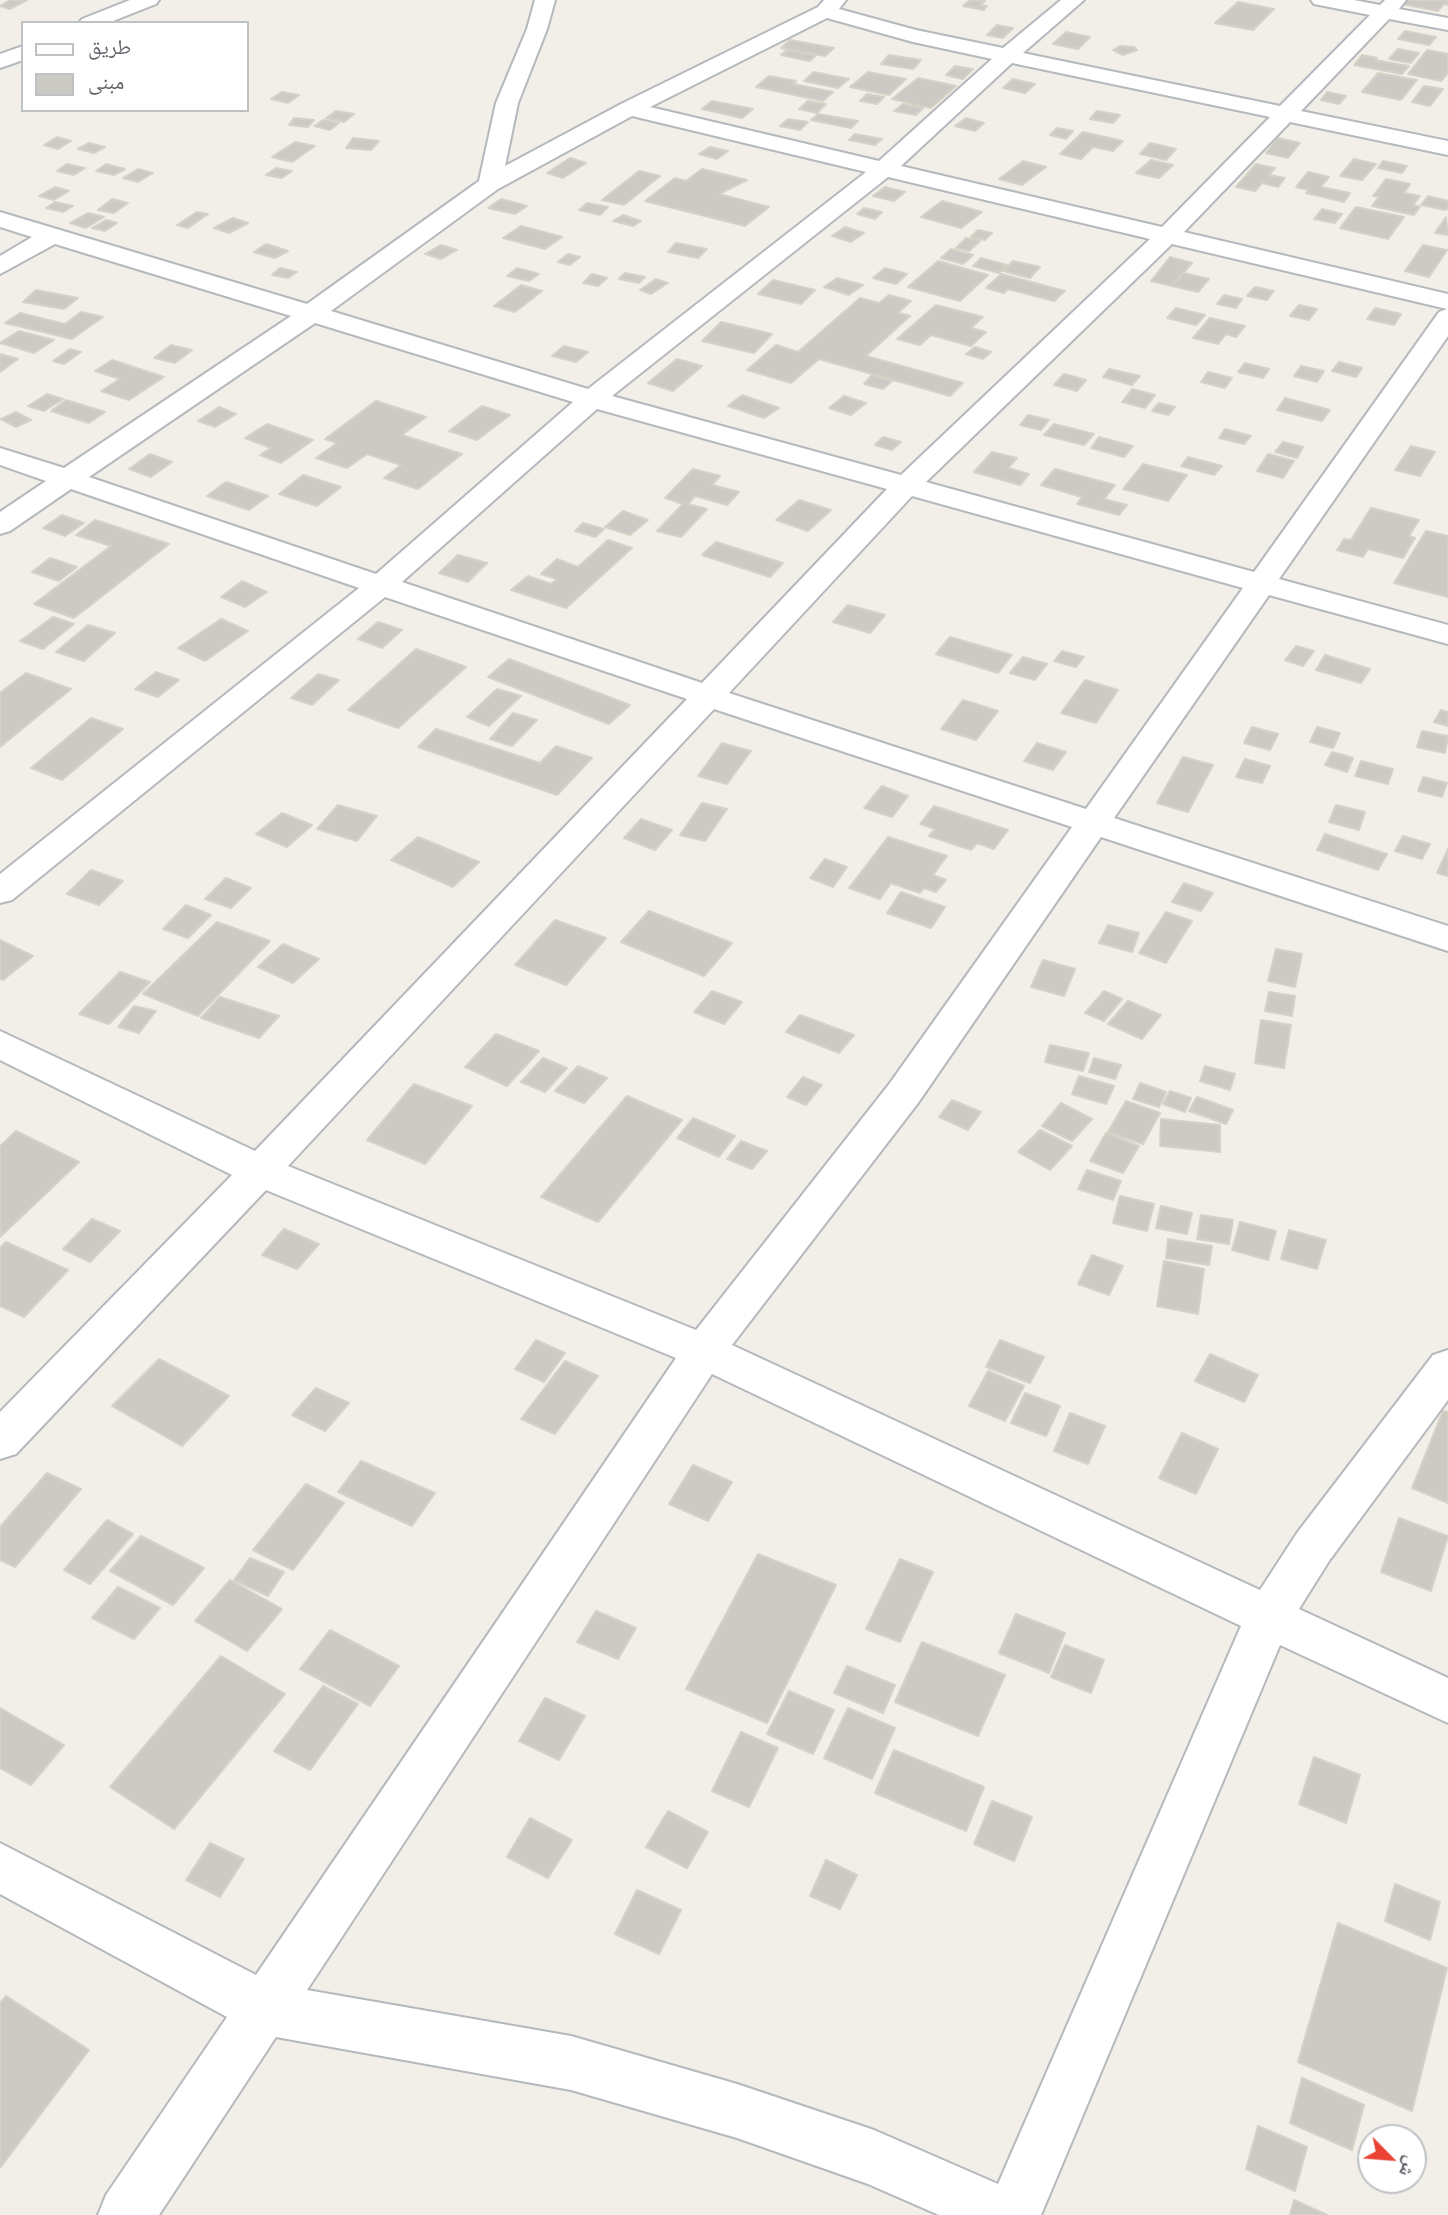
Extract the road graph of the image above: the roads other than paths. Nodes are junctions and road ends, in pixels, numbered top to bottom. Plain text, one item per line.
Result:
1 (149, 0) edge
2 (545, 0) edge
3 (1074, 0) edge
4 (1321, 0) edge
5 (830, 5) edge
6 (1390, 6) edge
7 (94, 21) edge
8 (1448, 24) edge
9 (21, 53) edge
10 (1007, 56) junction
11 (0, 62) edge
12 (629, 109) junction
13 (1289, 114) junction
14 (1448, 148) edge
15 (884, 169) junction
16 (490, 184) junction
17 (0, 219) edge
18 (52, 235) junction
19 (1167, 236) junction
20 (0, 267) edge
21 (1448, 302) edge
22 (309, 315) junction
23 (1448, 317) edge
24 (592, 399) junction
25 (0, 456) edge
26 (65, 479) junction
27 (907, 485) junction
28 (0, 525) edge
29 (1263, 584) junction
30 (381, 585) junction
31 (1448, 635) edge
32 (708, 696) junction
33 (1092, 822) junction
34 (0, 892) edge
35 (1448, 939) edge
36 (0, 1044) edge
37 (260, 1171) junction
38 (704, 1351) junction
39 (1448, 1367) edge
40 (0, 1441) edge
41 (1268, 1618) junction
42 (1448, 1701) edge
43 (0, 1867) edge
44 (266, 2008) junction
45 (126, 2215) edge
46 (1004, 2215) edge
47 (1013, 2215) edge

1 - 7 street
2 - 16 street
3 - 10 street
4 - 6 street
5 - 10 street
5 - 12 street
6 - 8 street
6 - 13 street
9 - 11 street
10 - 13 street
10 - 15 street
12 - 15 street
12 - 16 street
13 - 14 street
13 - 19 street
15 - 19 street
15 - 24 street
16 - 22 street
17 - 18 street
18 - 20 street
18 - 22 street
19 - 21 street
19 - 27 street
22 - 24 street
22 - 26 street
23 - 29 street
24 - 27 street
24 - 30 street
25 - 26 street
26 - 28 street
26 - 30 street
27 - 29 street
27 - 32 street
29 - 31 street
29 - 33 street
30 - 32 street
30 - 34 street
32 - 33 street
32 - 37 street
33 - 35 street
33 - 38 street
36 - 37 street
37 - 38 street
37 - 40 street
38 - 41 street
38 - 44 street
39 - 41 street
41 - 42 street
41 - 47 street
43 - 44 street
44 - 45 street
44 - 46 street

